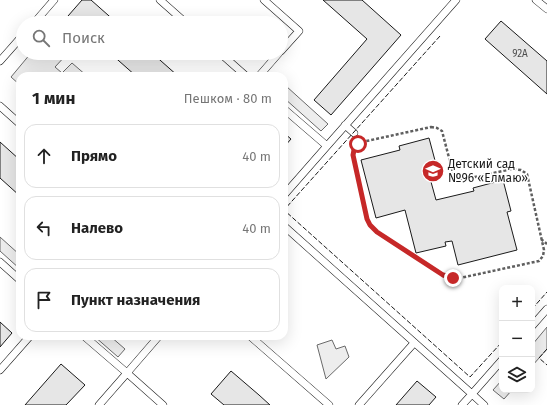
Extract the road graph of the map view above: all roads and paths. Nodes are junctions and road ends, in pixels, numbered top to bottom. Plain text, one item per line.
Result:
1 (54, 0) edge
2 (160, 0) edge
3 (264, 0) edge
4 (456, 0) edge
5 (536, 0) edge
6 (547, 9) edge
7 (40, 16) edge
8 (178, 16) edge
9 (282, 16) edge
10 (288, 21) edge
11 (16, 43) edge
12 (288, 43) edge
13 (228, 60) edge
14 (273, 60) edge
15 (0, 61) edge
16 (241, 72) edge
17 (262, 72) edge
18 (0, 106) edge
19 (288, 112) edge
20 (16, 120) edge
21 (345, 125) junction
22 (354, 132) dead end
23 (327, 146) junction
24 (288, 190) edge
25 (288, 230) edge
26 (541, 239) junction
27 (547, 244) edge
28 (0, 262) edge
29 (16, 276) edge
30 (547, 309) edge
31 (535, 323) edge
32 (26, 340) edge
33 (89, 340) edge
34 (156, 340) edge
35 (255, 340) edge
36 (414, 343) junction
37 (499, 363) edge
38 (0, 370) edge
39 (127, 373) junction
40 (472, 394) junction
41 (99, 405) edge
42 (163, 405) edge
43 (329, 405) edge
44 (359, 405) edge
45 (462, 405) edge
46 (484, 405) edge

1 - 7 lane
2 - 8 lane
3 - 9 lane
4 - 21 lane
5 - 6 lane
10 - 12 lane
11 - 15 lane
13 - 16 lane
14 - 17 lane
18 - 20 lane
19 - 23 lane
21 - 22 lane
21 - 23 lane
23 - 24 lane
25 - 36 lane
26 - 26 path
26 - 27 path
28 - 29 lane
30 - 31 lane
32 - 38 lane
33 - 39 lane
34 - 39 lane
35 - 43 lane
36 - 40 lane
36 - 44 lane
37 - 40 lane
39 - 41 lane
39 - 42 lane
40 - 45 lane
40 - 46 lane

